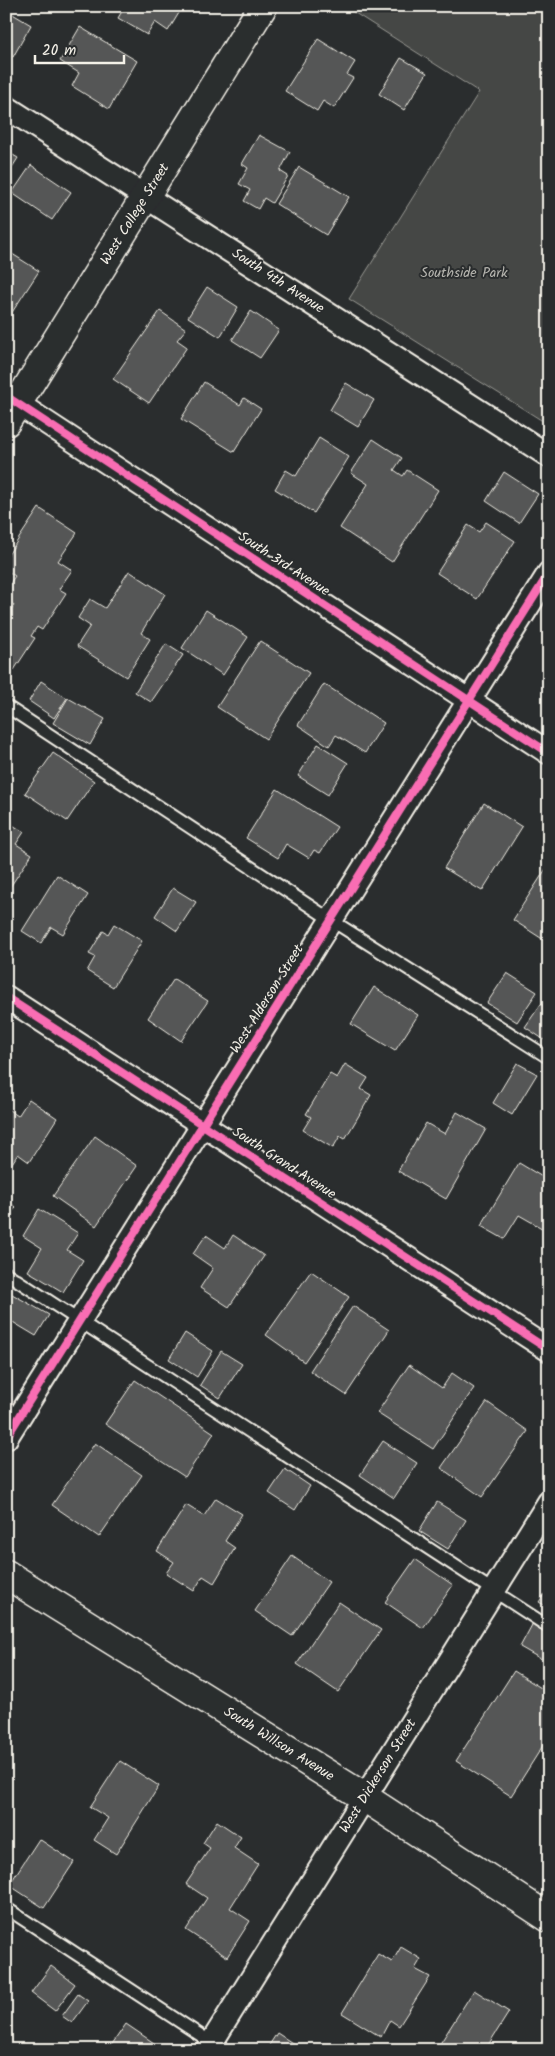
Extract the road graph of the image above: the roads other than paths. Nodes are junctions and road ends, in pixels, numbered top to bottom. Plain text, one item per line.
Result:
1 (263, 6) edge
2 (6, 107) edge
3 (146, 197) junction
4 (10, 407) edge
5 (549, 456) edge
6 (549, 573) edge
7 (469, 701) junction
8 (6, 706) edge
9 (549, 753) edge
10 (331, 920) junction
11 (6, 997) edge
12 (549, 1058) edge
13 (203, 1124) junction
14 (6, 1273) edge
15 (80, 1321) junction
16 (549, 1350) edge
17 (6, 1438) edge
18 (549, 1502) edge
19 (6, 1574) edge
20 (493, 1592) junction
21 (549, 1628) edge
22 (364, 1797) junction
23 (6, 1908) edge
24 (549, 1918) edge
25 (214, 2047) edge

1 - 3 main road, West College Street
2 - 3 street, South 4th Avenue
3 - 4 main road, West College Street
3 - 5 street, South 4th Avenue
4 - 7 street, South 3rd Avenue
6 - 7 street, West Alderson Street
7 - 9 street, South 3rd Avenue
7 - 10 street, West Alderson Street
8 - 10 lane
10 - 12 lane
10 - 13 street, West Alderson Street
11 - 13 street, South Grand Avenue
13 - 15 street, West Alderson Street
13 - 16 street, South Grand Avenue
14 - 15 lane
15 - 17 street, West Alderson Street
15 - 20 lane
18 - 20 street, West Dickerson Street
19 - 22 main road, South Willson Avenue
20 - 21 lane
20 - 22 street, West Dickerson Street
22 - 24 main road, South Willson Avenue
22 - 25 street, West Dickerson Street
23 - 25 lane

